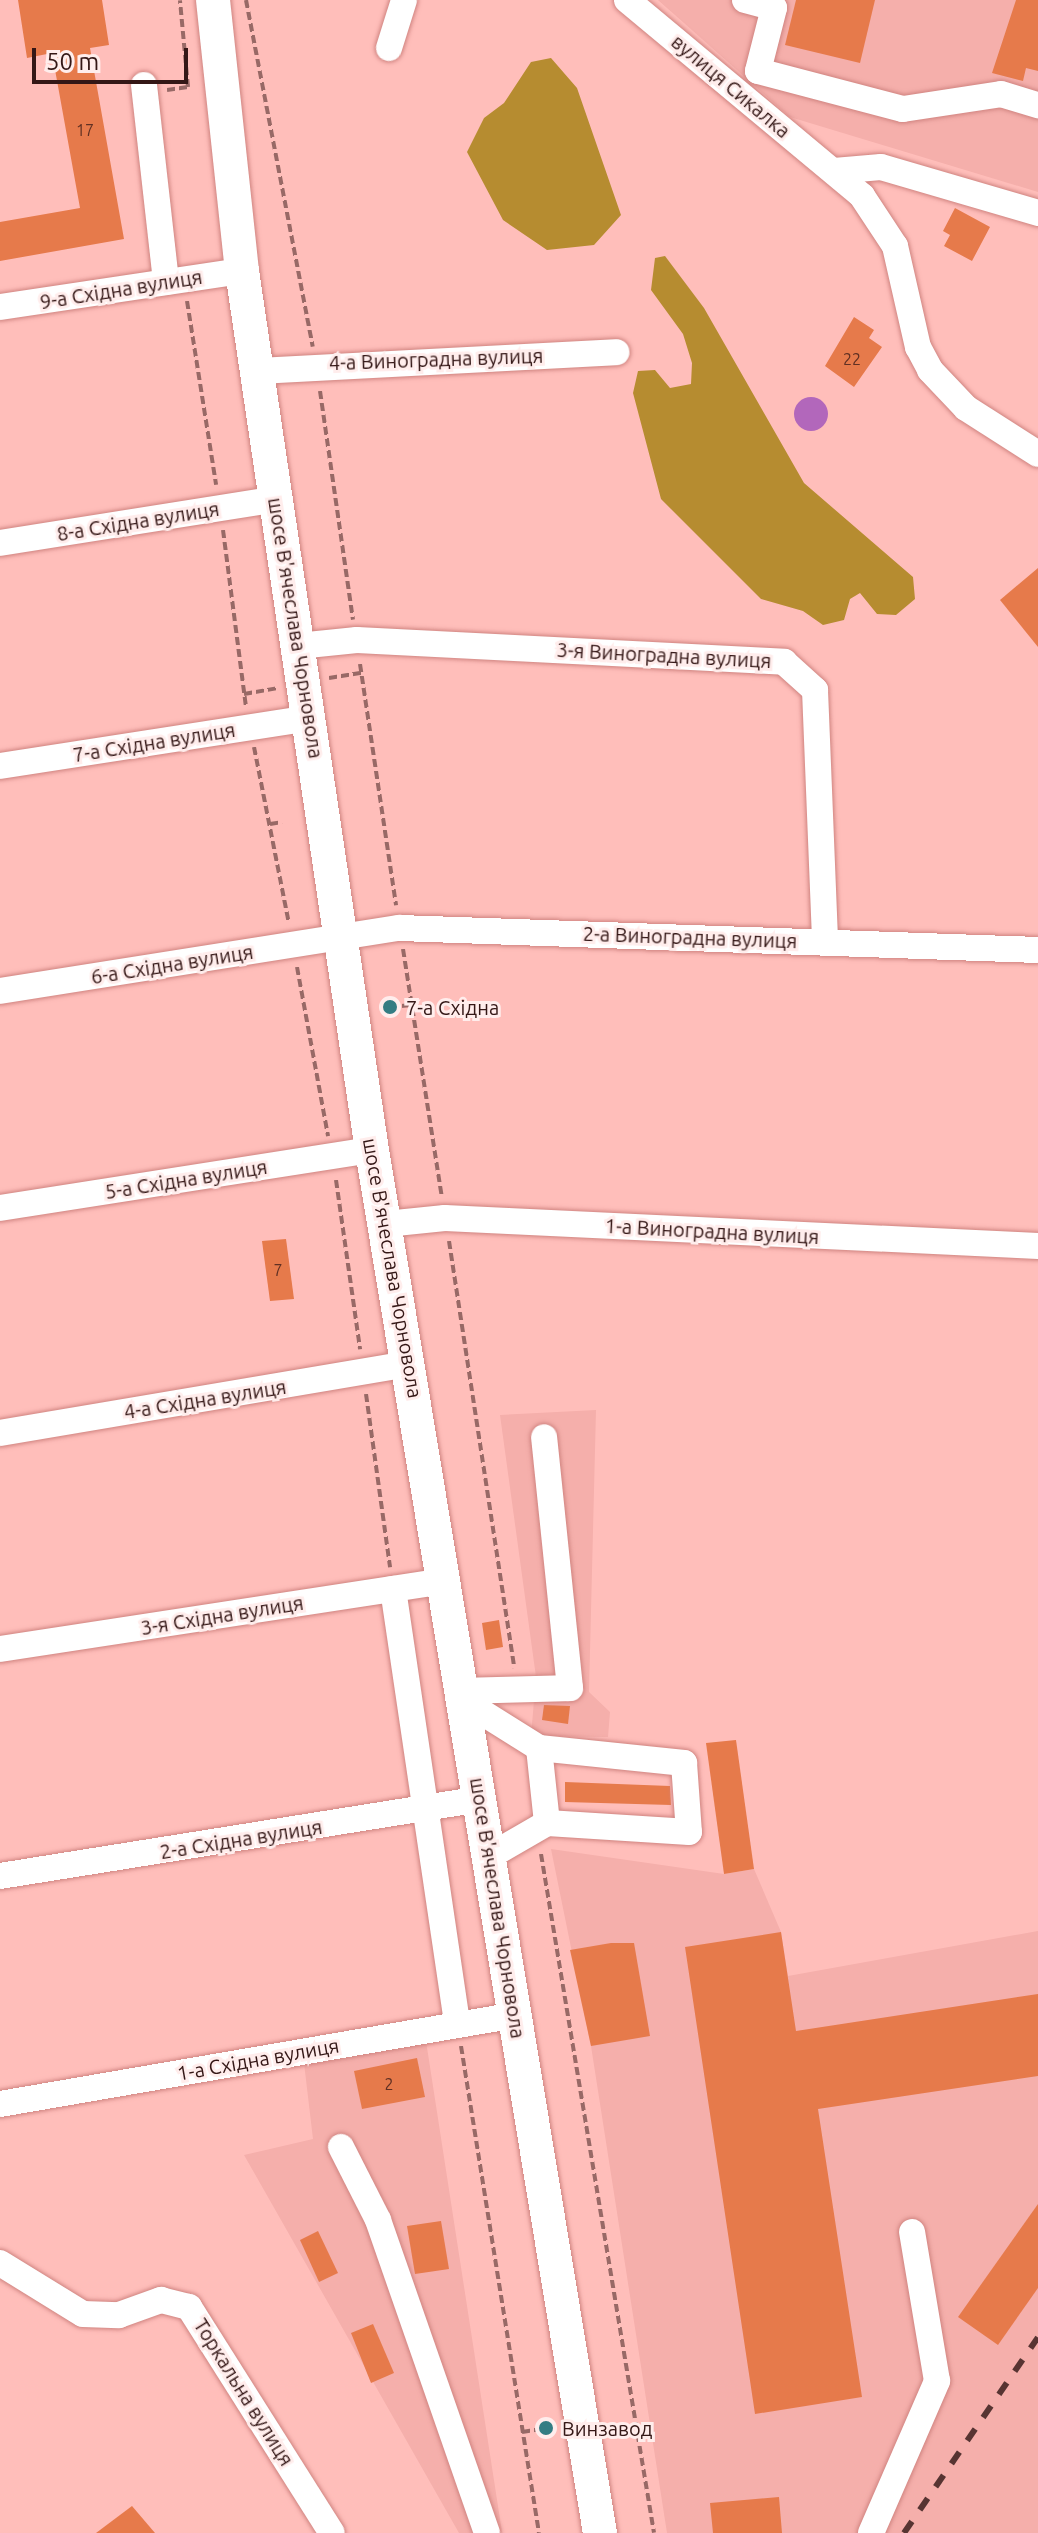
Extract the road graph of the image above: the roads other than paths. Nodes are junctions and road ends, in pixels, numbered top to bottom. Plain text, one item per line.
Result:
1 (213, 0) edge
2 (404, 0) edge
3 (627, 0) edge
4 (745, 0) edge
5 (389, 48) dead end
6 (155, 88) road end
7 (1038, 105) edge
8 (834, 171) junction
9 (1038, 213) edge
10 (242, 271) junction
11 (175, 280) junction
12 (0, 307) edge
13 (616, 352) dead end
14 (257, 371) junction
15 (1034, 457) edge
16 (277, 499) junction
17 (0, 543) edge
18 (298, 646) junction
19 (309, 718) junction
20 (0, 766) edge
21 (343, 936) junction
22 (825, 941) junction
23 (1038, 950) edge
24 (0, 991) edge
25 (372, 1150) junction
26 (0, 1208) edge
27 (386, 1224) junction
28 (1038, 1246) edge
29 (409, 1364) junction
30 (0, 1433) edge
31 (544, 1437) dead end
32 (444, 1581) junction
33 (393, 1589) junction
34 (0, 1649) edge
35 (464, 1696) junction
36 (539, 1748) junction
37 (481, 1799) junction
38 (424, 1807) junction
39 (543, 1825) junction
40 (490, 1856) junction
41 (0, 1876) edge
42 (516, 2015) junction
43 (457, 2023) junction
44 (0, 2104) edge
45 (341, 2147) dead end
46 (912, 2232) dead end
47 (0, 2263) edge
48 (332, 2533) edge
49 (487, 2533) edge
50 (600, 2533) edge
51 (871, 2533) edge

1 - 10 main road, шосе В'ячеслава Чорновола
2 - 5 street
3 - 8 street, вулиця Сикалка
4 - 7 street
6 - 11 street
8 - 9 street
8 - 15 street, вулиця Сикалка
10 - 11 street, 9-а Східна вулиця
10 - 14 main road, шосе В'ячеслава Чорновола
11 - 12 street, 9-а Східна вулиця
13 - 14 street, 4-а Виноградна вулиця
14 - 16 main road, шосе В'ячеслава Чорновола
16 - 17 street, 8-а Східна вулиця
16 - 18 main road, шосе В'ячеслава Чорновола
18 - 19 main road, шосе В'ячеслава Чорновола
18 - 22 street, 3-я Виноградна вулиця
19 - 20 street, 7-а Східна вулиця
19 - 21 main road, шосе В'ячеслава Чорновола
21 - 22 street, 2-а Виноградна вулиця
21 - 24 street, 6-а Східна вулиця
21 - 25 main road, шосе В'ячеслава Чорновола
22 - 23 street, 2-а Виноградна вулиця
25 - 26 street, 5-а Східна вулиця
25 - 27 main road, шосе В'ячеслава Чорновола
27 - 28 street, 1-а Виноградна вулиця
27 - 29 main road, шосе В'ячеслава Чорновола
29 - 30 street, 4-а Східна вулиця
29 - 32 main road, шосе В'ячеслава Чорновола
31 - 35 street
32 - 33 street, 3-я Східна вулиця
32 - 35 main road, шосе В'ячеслава Чорновола
33 - 34 street, 3-я Східна вулиця
33 - 38 street
35 - 36 street
35 - 37 main road, шосе В'ячеслава Чорновола
36 - 39 street
36 - 39 street
37 - 38 street, 2-а Східна вулиця
37 - 40 main road, шосе В'ячеслава Чорновола
38 - 41 street, 2-а Східна вулиця
38 - 43 street
39 - 40 street
40 - 42 main road, шосе В'ячеслава Чорновола
42 - 43 street, 1-а Східна вулиця
42 - 50 main road, шосе В'ячеслава Чорновола
43 - 44 street, 1-а Східна вулиця
45 - 49 street
46 - 51 street
47 - 48 street, Торкальна вулиця

